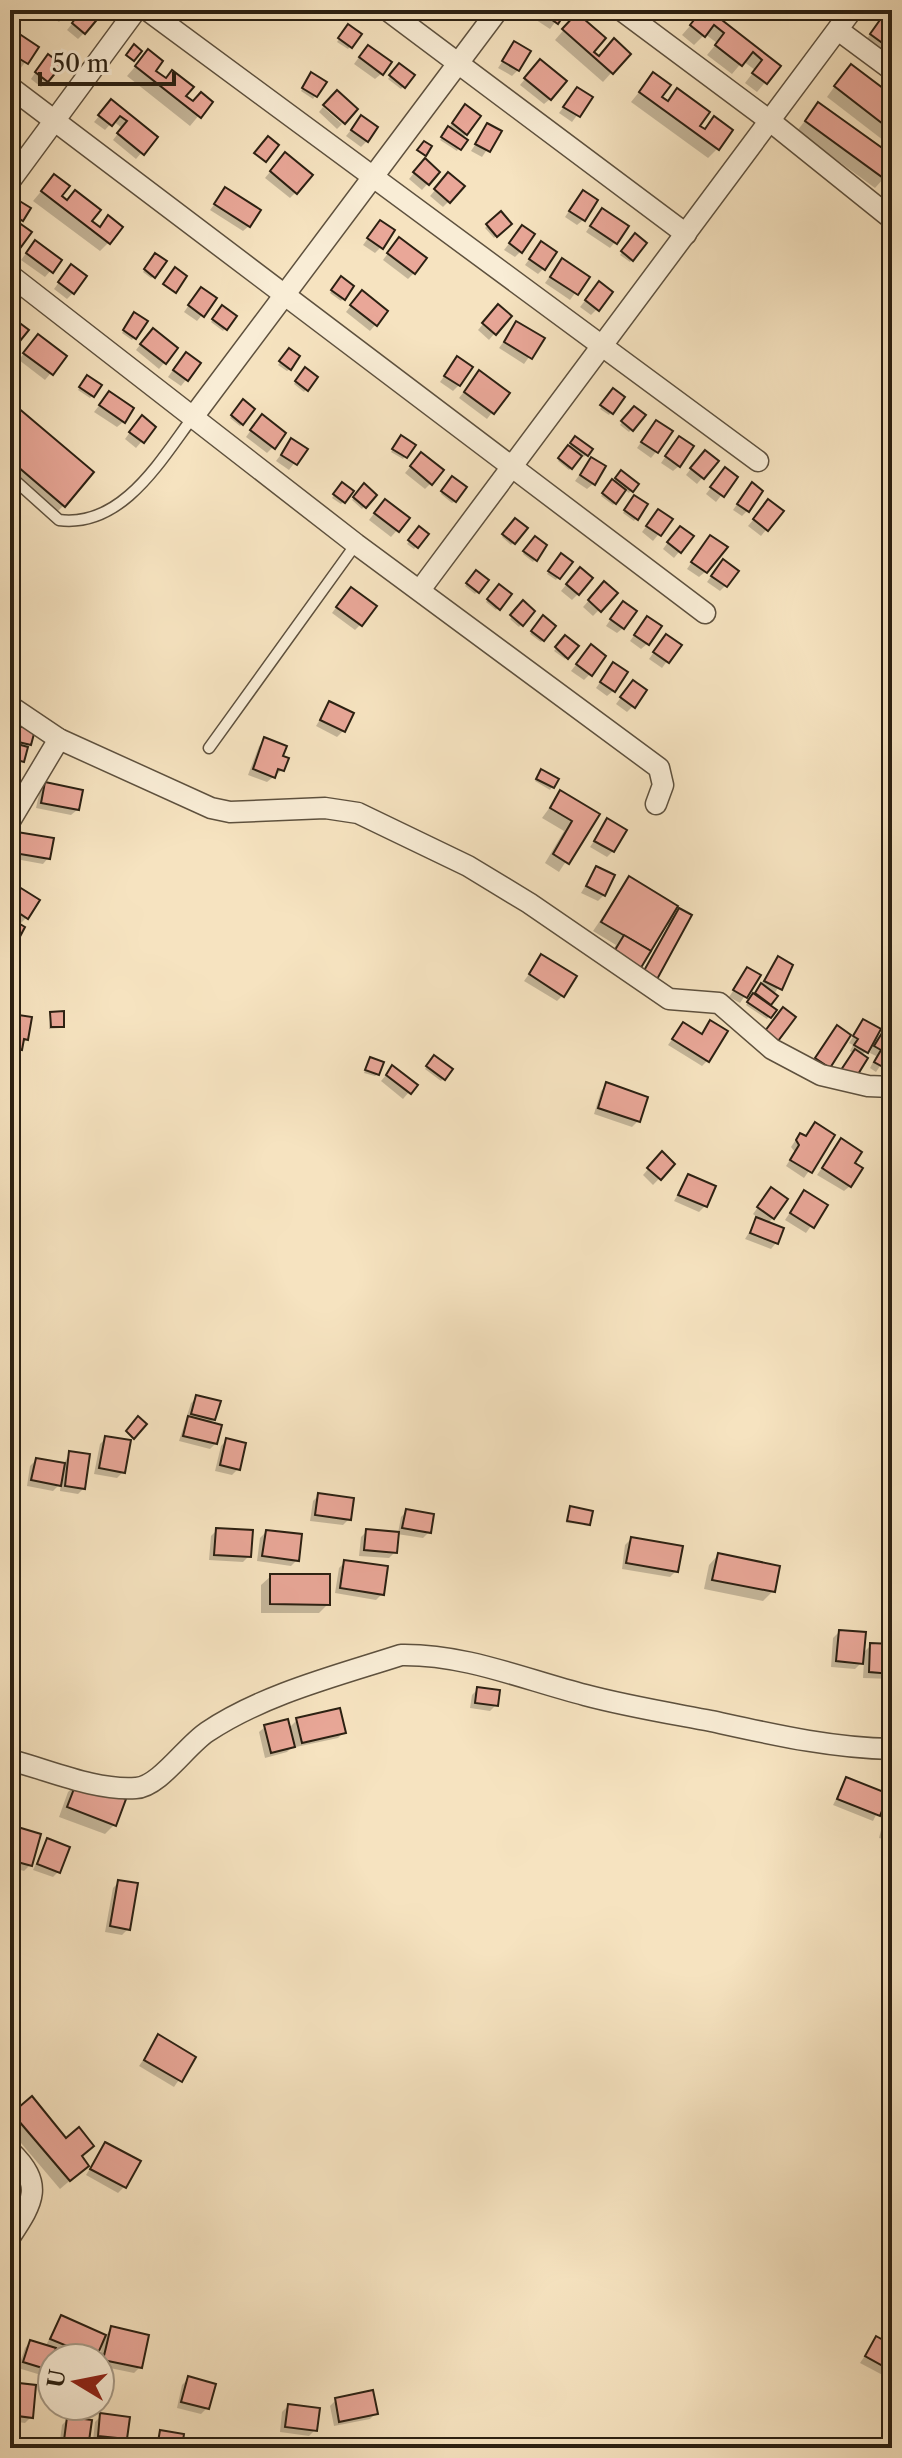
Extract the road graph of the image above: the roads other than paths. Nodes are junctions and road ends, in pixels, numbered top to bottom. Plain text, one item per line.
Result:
1 (136, 10) edge
2 (147, 10) edge
3 (387, 10) edge
4 (498, 10) edge
5 (621, 10) edge
6 (852, 10) edge
7 (838, 30) junction
8 (458, 63) junction
9 (892, 70) edge
10 (10, 87) edge
11 (55, 121) junction
12 (770, 121) junction
13 (371, 177) junction
14 (10, 181) edge
15 (892, 219) edge
16 (686, 234) junction
17 (10, 275) edge
18 (285, 293) junction
19 (602, 348) junction
20 (193, 417) junction
21 (758, 461) dead end
22 (514, 465) junction
23 (10, 476) edge
24 (356, 544) junction
25 (420, 590) junction
26 (705, 613) dead end
27 (10, 706) edge
28 (59, 739) junction
29 (209, 748) dead end
30 (656, 804) dead end
31 (10, 821) edge
32 (892, 1087) edge
33 (892, 1749) edge
34 (10, 1760) edge
35 (10, 2151) edge
36 (10, 2237) edge

1 - 11 street
2 - 13 street
3 - 8 street
4 - 8 street
5 - 12 street
6 - 7 street
7 - 9 street
7 - 12 street
8 - 13 street
8 - 16 street
10 - 11 street
11 - 14 street
11 - 18 street
12 - 15 street
12 - 16 street
13 - 18 street
13 - 19 street
16 - 19 street
17 - 20 street
18 - 20 street
18 - 22 street
19 - 21 street
19 - 22 street
20 - 23 lane
20 - 24 street
22 - 25 street
22 - 26 street
24 - 25 street
24 - 29 lane
25 - 30 street
27 - 28 street
28 - 31 street
28 - 32 street
33 - 34 street
35 - 36 street

